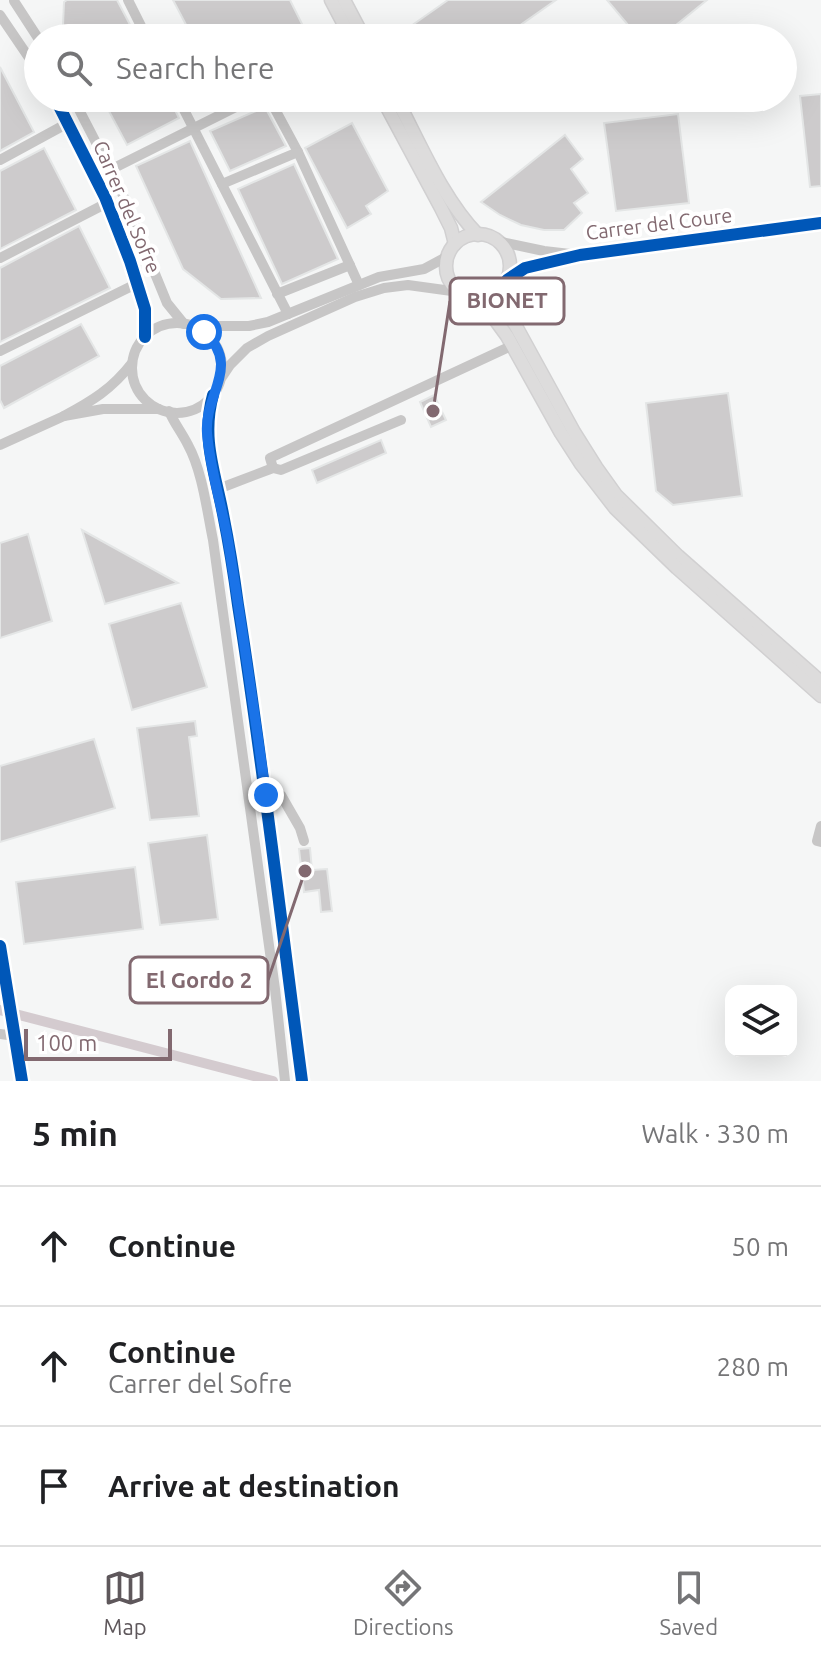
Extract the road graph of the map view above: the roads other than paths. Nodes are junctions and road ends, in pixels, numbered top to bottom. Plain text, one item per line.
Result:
1 (15, 0) edge
2 (128, 0) edge
3 (331, 0) edge
4 (344, 0) edge
5 (0, 13) edge
6 (30, 24) edge
7 (140, 24) edge
8 (344, 24) edge
9 (357, 24) edge
10 (24, 50) edge
11 (62, 112) edge
12 (80, 112) edge
13 (185, 112) edge
14 (225, 112) edge
15 (277, 112) edge
16 (390, 112) edge
17 (403, 112) edge
18 (68, 123) junction
19 (193, 127) junction
20 (298, 152) junction
21 (0, 160) edge
22 (110, 170) junction
23 (222, 184) junction
24 (107, 203) junction
25 (821, 223) edge
26 (478, 235) junction
27 (497, 241) junction
28 (452, 250) junction
29 (580, 255) junction
30 (0, 258) edge
31 (350, 265) junction
32 (138, 283) junction
33 (505, 284) junction
34 (359, 285) junction
35 (459, 292) junction
36 (277, 294) junction
37 (475, 298) junction
38 (288, 314) junction
39 (189, 325) junction
40 (145, 337) junction
41 (513, 345) junction
42 (0, 351) edge
43 (133, 361) junction
44 (221, 379) junction
45 (213, 395) junction
46 (165, 410) junction
47 (64, 416) junction
48 (401, 420) dead end
49 (0, 445) edge
50 (273, 468) junction
51 (218, 489) junction
52 (821, 682) edge
53 (821, 696) edge
54 (266, 795) junction
55 (821, 826) edge
56 (304, 841) dead end
57 (821, 842) edge
58 (0, 946) edge
59 (2, 965) edge
60 (15, 1033) junction
61 (0, 1034) edge
62 (301, 1076) edge
63 (22, 1081) edge
64 (285, 1081) edge

1 - 5 street
1 - 6 street
2 - 7 street
3 - 8 main road
4 - 9 main road
5 - 10 street
11 - 18 street, Carrer del Sofre
12 - 22 street, Carrer del Sofre
13 - 19 street
14 - 19 street
15 - 20 street
16 - 28 main road
17 - 26 main road
18 - 21 street
18 - 24 street, Carrer del Sofre
19 - 22 street
19 - 23 street
20 - 23 street
20 - 31 street
22 - 39 street, Carrer del Sofre
23 - 36 street
24 - 30 street
24 - 32 street, Carrer del Sofre
25 - 29 street, Carrer del Coure
26 - 27 main road
26 - 28 main road
27 - 29 street, Carrer del Coure
27 - 33 main road
28 - 34 street
28 - 35 main road
29 - 33 street, Carrer del Coure
31 - 34 street
31 - 36 street
32 - 40 street, Carrer del Sofre
32 - 42 street
33 - 37 main road
33 - 52 main road
34 - 38 street
35 - 37 main road
35 - 44 street
36 - 38 street
37 - 41 main road
38 - 39 street
39 - 40 street
39 - 44 street
40 - 43 street
41 - 50 street
41 - 53 main road
43 - 46 street
43 - 47 street
44 - 45 street
45 - 46 street
45 - 51 street
46 - 47 street
46 - 64 street
47 - 49 street
48 - 50 street
50 - 51 street
51 - 54 street
54 - 56 street
54 - 62 street
55 - 57 street
58 - 59 street
59 - 60 street
60 - 61 street
60 - 63 street

